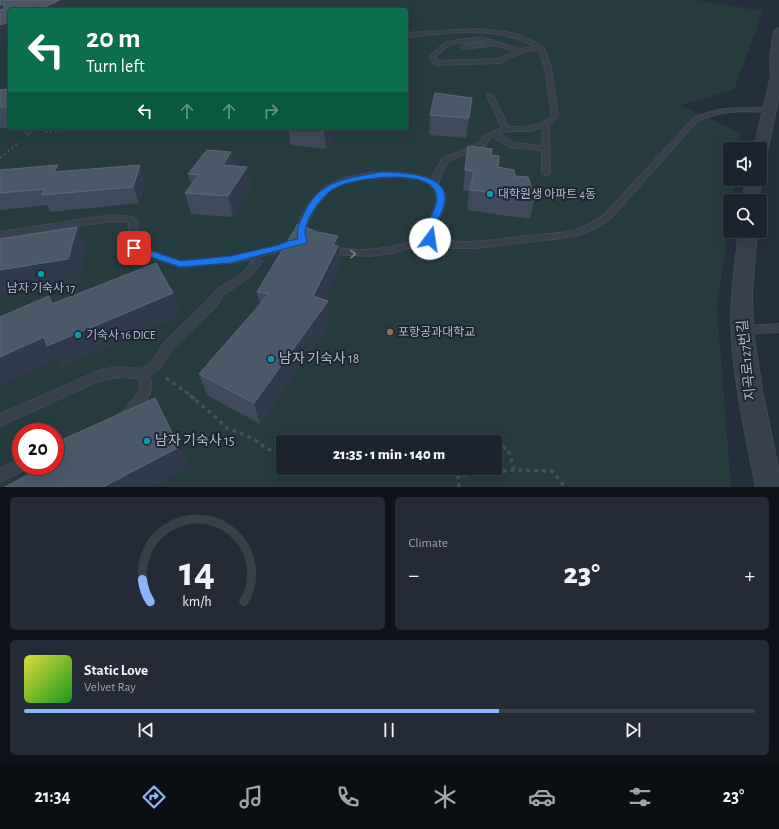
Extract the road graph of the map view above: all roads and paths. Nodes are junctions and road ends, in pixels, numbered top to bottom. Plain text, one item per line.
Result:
1 (779, 31) edge
2 (408, 35) edge
3 (541, 48) junction
4 (523, 50) junction
5 (776, 92) edge
6 (490, 95) dead end
7 (769, 110) junction
8 (546, 124) junction
9 (506, 129) junction
10 (30, 130) edge
11 (493, 134) junction
12 (762, 142) edge
13 (546, 148) junction
14 (0, 158) edge
15 (546, 173) dead end
16 (434, 184) junction
17 (0, 235) edge
18 (747, 238) edge
19 (430, 239) junction
20 (323, 250) edge
21 (253, 255) junction
22 (779, 328) edge
23 (742, 330) junction
24 (155, 366) junction
25 (142, 374) junction
26 (0, 420) edge
27 (119, 421) edge
28 (502, 447) edge
29 (276, 452) edge
30 (12, 469) edge
31 (514, 470) junction
32 (0, 475) edge
33 (459, 487) edge
34 (565, 487) edge
35 (769, 487) edge

1 - 5 street
2 - 3 lane
3 - 4 lane
3 - 8 lane
4 - 4 lane
5 - 7 street
6 - 9 lane
7 - 12 street
7 - 19 lane
8 - 9 lane
8 - 13 lane
9 - 11 lane
10 - 14 path
11 - 13 lane
11 - 16 lane
13 - 15 lane
16 - 19 lane
16 - 21 lane
17 - 21 lane
18 - 23 street, 지곡로127번길
20 -> 19 lane
21 - 24 lane
22 - 23 lane
23 - 35 street, 지곡로127번길
24 - 25 lane
24 - 29 path
25 - 26 lane
25 - 27 lane
28 - 31 path
30 - 32 lane
31 - 33 path
31 - 34 path

